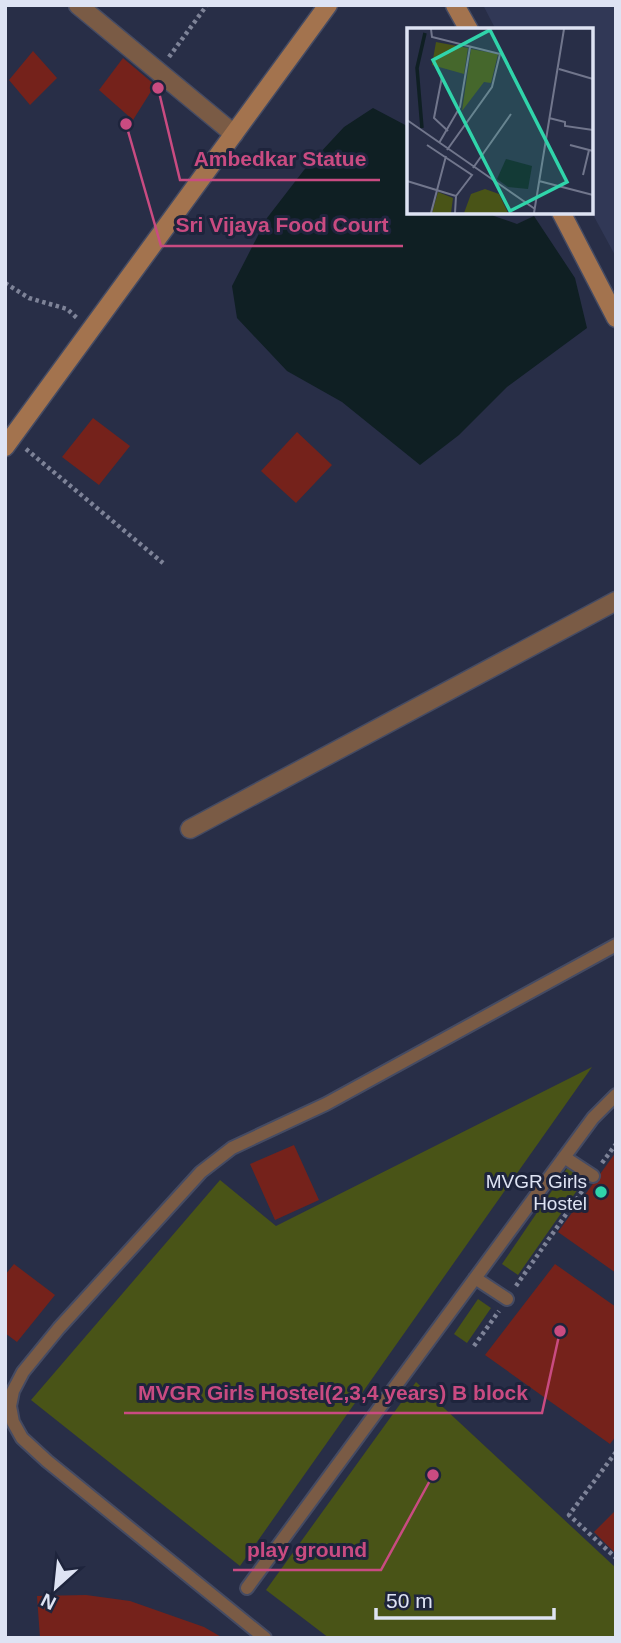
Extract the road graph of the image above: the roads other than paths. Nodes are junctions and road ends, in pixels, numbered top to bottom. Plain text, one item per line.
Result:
1 (78, 5) edge
2 (328, 5) edge
3 (456, 5) edge
4 (468, 28) edge
5 (234, 134) junction
6 (562, 214) edge
7 (616, 318) edge
8 (9, 442) edge
9 (616, 601) edge
10 (190, 829) dead end
11 (616, 945) edge
12 (616, 1095) edge
13 (564, 1157) junction
14 (593, 1176) road end
15 (475, 1278) junction
16 (507, 1299) road end
17 (247, 1588) dead end
18 (265, 1638) edge

1 - 5 street
2 - 5 main road
3 - 4 main road
5 - 8 main road
6 - 7 main road
9 - 10 street
11 - 18 lane
12 - 13 lane
13 - 14 lane
13 - 15 lane
15 - 16 lane
15 - 17 lane

